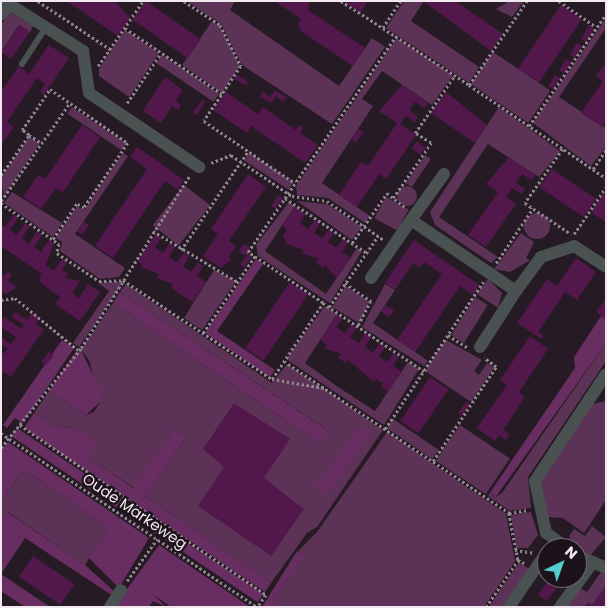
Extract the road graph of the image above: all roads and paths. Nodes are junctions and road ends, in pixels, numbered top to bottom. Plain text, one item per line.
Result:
1 (38, 1) edge
2 (143, 1) edge
3 (184, 1) edge
4 (341, 1) edge
5 (401, 1) edge
6 (496, 1) edge
7 (504, 1) edge
8 (527, 1) edge
9 (559, 1) edge
10 (8, 2) edge
11 (606, 14) edge
12 (1, 16) edge
13 (46, 27) junction
14 (596, 27) junction
15 (124, 28) junction
16 (383, 28) junction
17 (396, 36) junction
18 (110, 49) junction
19 (161, 53) junction
20 (22, 64) dead end
21 (85, 68) junction
22 (455, 75) junction
23 (469, 85) junction
24 (222, 94) junction
25 (70, 103) junction
26 (120, 114) junction
27 (529, 126) junction
28 (29, 135) junction
29 (42, 143) junction
30 (563, 149) junction
31 (248, 150) junction
32 (606, 150) edge
33 (240, 162) junction
34 (198, 166) junction
35 (593, 170) junction
36 (444, 174) dead end
37 (1, 175) edge
38 (606, 178) edge
39 (296, 182) junction
40 (606, 187) edge
41 (290, 195) junction
42 (285, 198) junction
43 (393, 198) junction
44 (1, 202) edge
45 (533, 208) junction
46 (414, 217) junction
47 (364, 226) junction
48 (153, 231) junction
49 (378, 236) junction
50 (53, 240) junction
51 (573, 241) junction
52 (352, 243) junction
53 (394, 246) junction
54 (181, 250) junction
55 (367, 253) junction
56 (255, 256) junction
57 (606, 267) edge
58 (489, 274) junction
59 (371, 278) dead end
60 (123, 280) junction
61 (238, 282) junction
62 (346, 283) junction
63 (516, 292) junction
64 (1, 300) edge
65 (323, 303) junction
66 (329, 307) junction
67 (358, 327) junction
68 (203, 333) junction
69 (448, 335) junction
70 (480, 347) dead end
71 (78, 350) junction
72 (284, 360) junction
73 (424, 371) junction
74 (606, 374) edge
75 (272, 380) junction
76 (324, 388) junction
77 (601, 389) edge
78 (20, 425) junction
79 (385, 429) junction
80 (1, 433) edge
81 (8, 438) junction
82 (1, 448) edge
83 (433, 461) junction
84 (539, 508) junction
85 (509, 513) junction
86 (549, 538) edge
87 (157, 539) junction
88 (518, 560) junction
89 (587, 562) edge
90 (591, 565) junction
91 (537, 566) edge
92 (606, 568) edge
93 (534, 570) junction
94 (121, 590) joint
95 (110, 607) edge
96 (257, 607) edge
97 (486, 607) edge
98 (509, 607) edge
99 (560, 607) edge

1 - 18 path
2 - 15 path
3 - 24 path
4 - 16 path
5 - 16 path
6 - 7 path
8 - 23 path
9 - 14 path
10 - 12 street
10 - 13 street
11 - 14 path
13 - 20 lane
13 - 21 street
14 - 27 path
15 - 18 path
15 - 19 path
16 - 17 path
17 - 22 path
17 - 39 path
18 - 21 path
19 - 24 path
19 - 26 path
21 - 26 street
22 - 23 path
22 - 43 path
23 - 27 path
24 - 31 path
25 - 28 path
25 - 29 path
25 - 50 path
26 - 34 street
27 - 30 path
28 - 29 path
28 - 37 path
29 - 44 path
30 - 35 path
30 - 45 path
31 - 33 path
31 - 39 path
32 - 35 path
33 - 34 path
33 - 41 path
33 - 54 path
34 - 48 path
35 - 38 path
36 - 46 street
39 - 41 path
40 - 51 path
41 - 42 path
41 - 47 path
42 - 52 path
42 - 56 path
43 - 46 path
43 - 47 path
44 - 50 path
45 - 51 path
45 - 58 path
46 - 53 street
46 - 58 street
47 - 49 path
47 - 52 path
48 - 54 path
48 - 60 path
49 - 53 path
49 - 55 path
50 - 60 path
51 - 57 street
51 - 63 street
52 - 55 path
53 - 59 street
54 - 61 path
55 - 62 path
56 - 61 path
56 - 65 path
58 - 63 street
58 - 69 path
60 - 68 path
60 - 71 path
61 - 68 path
62 - 66 path
62 - 67 path
63 - 70 street
64 - 71 path
65 - 66 path
65 - 72 path
66 - 67 path
67 - 73 path
68 - 75 path
69 - 73 path
69 - 83 path
71 - 78 path
72 - 75 path
72 - 76 path
73 - 79 path
74 - 77 street
75 - 76 path
76 - 79 path
77 - 84 street
78 - 81 path
78 - 96 path
79 - 83 path
80 - 81 path, Oude Markeweg
81 - 82 path
81 - 87 path, Oude Markeweg
83 - 85 path
84 - 85 path
84 - 86 street
85 - 88 path
87 - 94 path
87 - 96 path, Oude Markeweg
88 - 93 path
88 - 97 path
89 - 90 street
90 - 92 street
90 - 99 street
91 - 93 street
93 - 98 street
94 - 95 street

